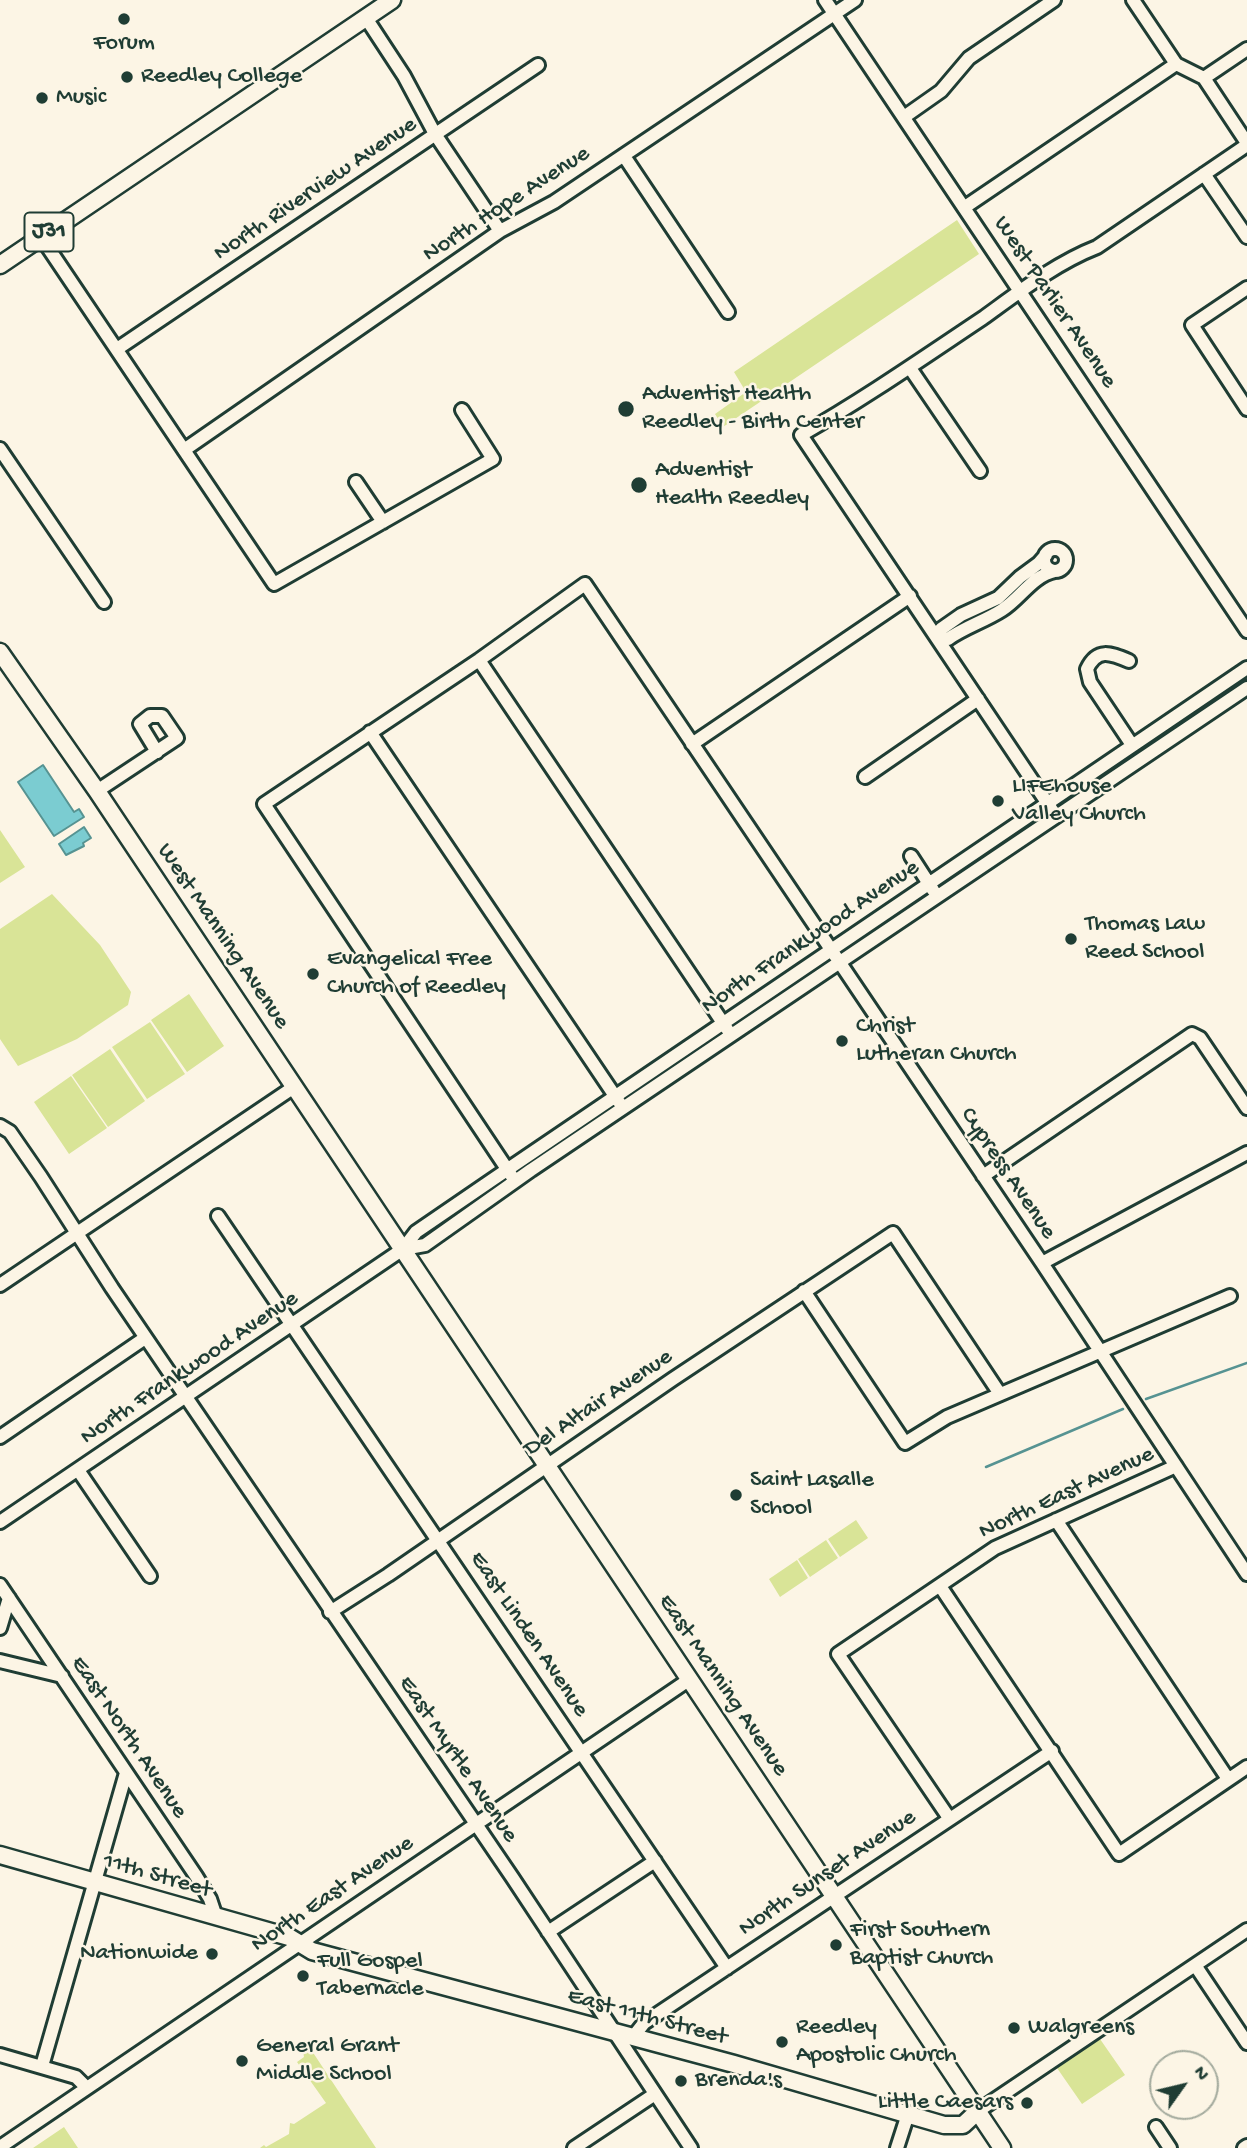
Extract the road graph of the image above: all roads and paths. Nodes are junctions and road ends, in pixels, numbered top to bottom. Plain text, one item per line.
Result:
1 (392, 0) edge
2 (825, 0) edge
3 (855, 0) edge
4 (1055, 0) edge
5 (1133, 0) edge
6 (835, 14) junction
7 (366, 18) junction
8 (1247, 50) edge
9 (1176, 64) junction
10 (538, 65) dead end
11 (1205, 78) junction
12 (904, 117) junction
13 (435, 134) junction
14 (1247, 144) edge
15 (624, 156) junction
16 (1204, 174) junction
17 (965, 207) junction
18 (500, 231) junction
19 (41, 237) junction
20 (1247, 237) edge
21 (0, 265) edge
22 (1247, 288) edge
23 (1021, 291) junction
24 (728, 312) dead end
25 (117, 349) junction
26 (910, 368) junction
27 (1247, 409) edge
28 (462, 410) dead end
29 (0, 449) edge
30 (184, 450) junction
31 (980, 471) dead end
32 (356, 482) dead end
33 (383, 522) junction
34 (1046, 555) junction
35 (1055, 571) junction
36 (910, 596) junction
37 (104, 602) dead end
38 (1247, 631) edge
39 (942, 638) junction
40 (0, 652) edge
41 (479, 660) junction
42 (1129, 661) dead end
43 (1247, 668) edge
44 (1247, 688) edge
45 (978, 699) junction
46 (370, 732) junction
47 (692, 744) junction
48 (1132, 744) junction
49 (157, 752) dead end
50 (865, 777) dead end
51 (97, 790) junction
52 (1048, 803) junction
53 (1055, 817) junction
54 (911, 856) dead end
55 (929, 883) junction
56 (937, 896) junction
57 (830, 951) junction
58 (839, 962) junction
59 (723, 1024) junction
60 (731, 1035) junction
61 (294, 1087) junction
62 (619, 1103) junction
63 (1247, 1108) edge
64 (0, 1126) edge
65 (1247, 1153) edge
66 (511, 1175) junction
67 (983, 1176) junction
68 (219, 1216) dead end
69 (78, 1232) junction
70 (403, 1250) junction
71 (1042, 1263) junction
72 (0, 1285) edge
73 (804, 1291) junction
74 (1230, 1296) dead end
75 (293, 1324) junction
76 (145, 1338) junction
77 (1100, 1351) junction
78 (1000, 1394) junction
79 (186, 1397) junction
80 (0, 1437) edge
81 (548, 1465) junction
82 (1175, 1466) junction
83 (78, 1470) junction
84 (1056, 1520) junction
85 (0, 1522) edge
86 (438, 1539) junction
87 (1247, 1574) edge
88 (150, 1576) dead end
89 (0, 1585) edge
90 (940, 1586) junction
91 (9, 1598) junction
92 (330, 1612) junction
93 (0, 1629) edge
94 (0, 1661) edge
95 (62, 1676) junction
96 (690, 1679) junction
97 (1052, 1751) junction
98 (582, 1752) junction
99 (1247, 1767) edge
100 (126, 1773) junction
101 (1228, 1779) junction
102 (949, 1818) junction
103 (475, 1824) junction
104 (0, 1855) edge
105 (655, 1861) junction
106 (94, 1882) junction
107 (835, 1896) junction
108 (216, 1917) junction
109 (1247, 1930) edge
110 (548, 1932) junction
111 (300, 1943) junction
112 (1195, 1965) junction
113 (727, 1968) junction
114 (614, 2033) junction
115 (633, 2038) junction
116 (1247, 2043) edge
117 (0, 2055) edge
118 (42, 2066) junction
119 (86, 2087) junction
120 (655, 2094) junction
121 (978, 2111) junction
122 (908, 2114) junction
123 (1156, 2127) dead end
124 (0, 2147) edge
125 (574, 2148) edge
126 (691, 2148) edge
127 (897, 2148) edge
128 (1002, 2148) edge
129 (1170, 2148) edge

1 - 7 main road, J31
2 - 6 street, West Parlier Avenue
3 - 6 street, North Hope Avenue
4 - 12 street
5 - 9 street
6 - 12 street, West Parlier Avenue
6 - 15 street, North Hope Avenue
7 - 13 street
7 - 19 main road, J31
8 - 11 street
9 - 11 street
9 - 17 street
10 - 13 street, North Riverview Avenue
11 - 14 street
12 - 17 street, West Parlier Avenue
13 - 18 street
13 - 25 street, North Riverview Avenue
14 - 16 street
15 - 18 street, North Hope Avenue
15 - 24 street
16 - 20 street
16 - 23 street
17 - 23 street, West Parlier Avenue
18 - 30 street, North Hope Avenue
19 - 21 main road, J31
19 - 25 street
22 - 27 street
23 - 26 street
23 - 38 street, West Parlier Avenue
25 - 30 street
26 - 31 street
26 - 36 street
28 - 33 street
29 - 37 street
30 - 33 street
32 - 33 street
34 - 35 street
34 - 35 street
34 - 39 street
35 - 39 street
36 - 39 street
36 - 47 street
39 - 45 street
40 - 51 main road, West Manning Avenue
41 - 46 street
41 - 47 street, Cypress Avenue
41 - 59 street
42 - 48 street
43 - 48 street, North Frankwood Avenue
44 - 53 street, North Frankwood Avenue
45 - 50 street
45 - 52 street
46 - 62 street
46 - 66 street
47 - 57 street, Cypress Avenue
48 - 52 street, North Frankwood Avenue
49 - 51 street
51 - 61 main road, West Manning Avenue
52 - 53 street
52 - 55 street, North Frankwood Avenue
53 - 56 street, North Frankwood Avenue
54 - 55 street
55 - 56 street
55 - 57 street, North Frankwood Avenue
56 - 58 street, North Frankwood Avenue
57 - 58 street, Cypress Avenue
57 - 59 street, North Frankwood Avenue
58 - 60 street, North Frankwood Avenue
58 - 67 street, Cypress Avenue
59 - 60 street
59 - 62 street, North Frankwood Avenue
60 - 62 street, North Frankwood Avenue
61 - 69 street
61 - 70 main road, West Manning Avenue
62 - 66 street, North Frankwood Avenue
63 - 67 street
64 - 69 street, East Myrtle Avenue
65 - 71 street
66 - 70 street, North Frankwood Avenue
67 - 71 street, Cypress Avenue
68 - 75 street, East Linden Avenue
69 - 72 street
69 - 76 street, East Myrtle Avenue
70 - 75 street, North Frankwood Avenue
70 - 81 main road, East Manning Avenue
71 - 77 street, Cypress Avenue
73 - 78 street
73 - 78 street, Del Altair Avenue
73 - 81 street, Del Altair Avenue
74 - 77 street
75 - 79 street, North Frankwood Avenue
75 - 86 street, East Linden Avenue
76 - 79 street, East Myrtle Avenue
76 - 80 street
77 - 78 street
77 - 82 street, Cypress Avenue
79 - 83 street, North Frankwood Avenue
79 - 92 street, East Myrtle Avenue
81 - 86 street, Del Altair Avenue
81 - 96 main road, East Manning Avenue
82 - 84 street, North East Avenue
82 - 87 street, Cypress Avenue
83 - 85 street, North Frankwood Avenue
83 - 88 street
84 - 90 street, North East Avenue
84 - 101 street
86 - 92 street, Del Altair Avenue
86 - 98 street, East Linden Avenue
89 - 91 street, East North Avenue
90 - 97 street
90 - 102 street, North East Avenue
91 - 93 street
91 - 95 street, East North Avenue
92 - 103 street, East Myrtle Avenue
94 - 95 street
95 - 100 street, East North Avenue
96 - 98 street, North East Avenue
96 - 107 main road, East Manning Avenue
97 - 101 street
97 - 102 street, North Sunset Avenue
98 - 103 street, North East Avenue
98 - 105 street, East Linden Avenue
99 - 101 street
100 - 106 street
100 - 108 street, East North Avenue
102 - 107 street, North Sunset Avenue
103 - 110 street, East Myrtle Avenue
103 - 111 street, North East Avenue
104 - 106 main road, 11th Street
105 - 110 street
105 - 113 street, East Linden Avenue
106 - 108 main road, 11th Street
106 - 118 street
107 - 113 street, North Sunset Avenue
107 - 121 main road, East Manning Avenue
108 - 111 main road, 11th Street
109 - 112 street
110 - 114 street, East Myrtle Avenue
111 - 114 main road, East 11th Street
111 - 119 street, North East Avenue
112 - 116 street
112 - 121 street
113 - 115 street, North Sunset Avenue
114 - 115 main road, East 11th Street
114 - 120 street, East Myrtle Avenue
115 - 122 main road, East 11th Street
117 - 118 street
118 - 119 street
119 - 124 street, North East Avenue
120 - 125 street
120 - 126 street, East Myrtle Avenue
121 - 122 main road, East 11th Street
121 - 128 main road, East Manning Avenue
122 - 127 street
123 - 129 street

